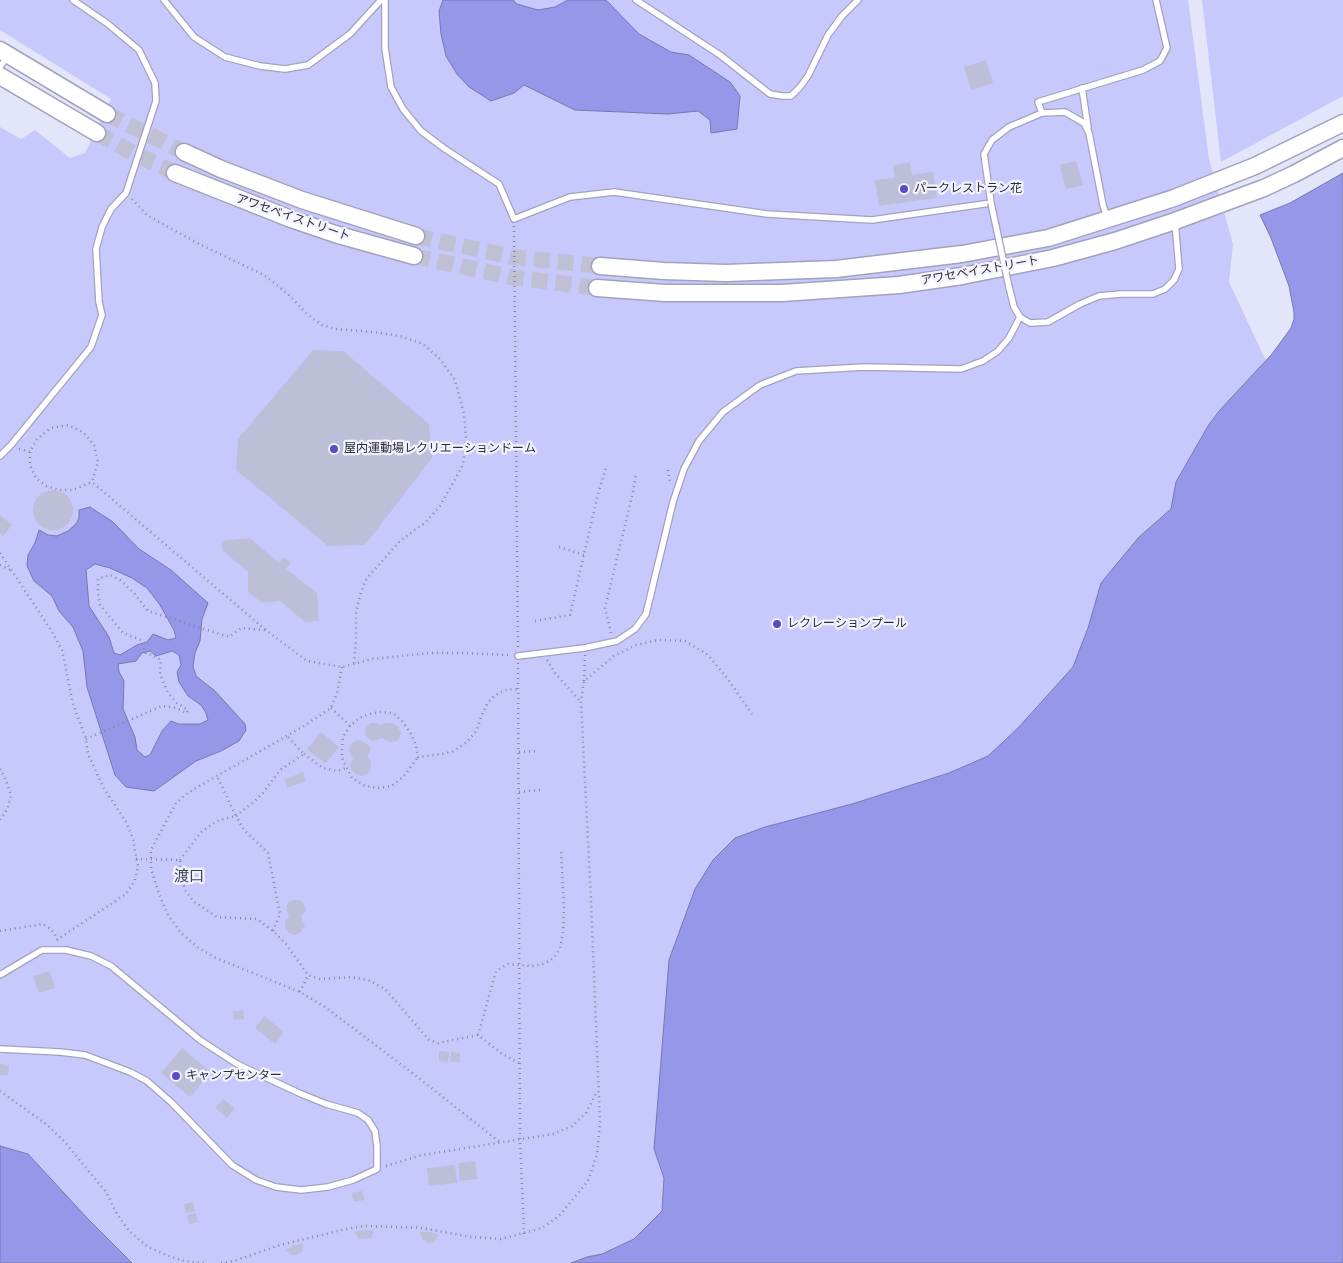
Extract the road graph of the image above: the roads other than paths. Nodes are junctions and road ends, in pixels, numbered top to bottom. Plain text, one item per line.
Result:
1 (73, 0) edge
2 (164, 0) edge
3 (381, 0) edge
4 (386, 0) edge
5 (636, 0) edge
6 (858, 0) edge
7 (1156, 0) edge
8 (3, 58) edge
9 (0, 76) edge
10 (1082, 88) junction
11 (1042, 113) junction
12 (107, 114) tunnel mouth
13 (1343, 123) edge
14 (97, 133) tunnel mouth
15 (1089, 133) junction
16 (1343, 148) edge
17 (184, 152) tunnel mouth
18 (175, 173) tunnel mouth
19 (991, 203) junction
20 (1108, 220) junction
21 (1175, 221) junction
22 (416, 236) tunnel mouth
23 (414, 256) tunnel mouth
24 (600, 266) tunnel mouth
25 (597, 288) tunnel mouth
26 (1020, 317) junction
27 (0, 456) edge
28 (518, 656) road end
29 (0, 975) edge
30 (0, 1049) edge

1 - 27 lane
2 - 3 lane
4 - 19 lane
5 - 6 lane
7 - 10 lane
8 - 12 main road
9 - 14 main road
10 - 11 lane
10 - 15 lane
11 - 15 lane
11 - 19 lane
13 - 20 main road, アワセベイストリート
15 - 20 lane
16 - 21 main road, アワセベイストリート
17 - 22 main road, アワセベイストリート
18 - 23 main road, アワセベイストリート
19 - 26 lane, bridge
20 - 24 main road, アワセベイストリート
21 - 25 main road, アワセベイストリート
21 - 26 lane
26 - 28 lane
29 - 30 lane

